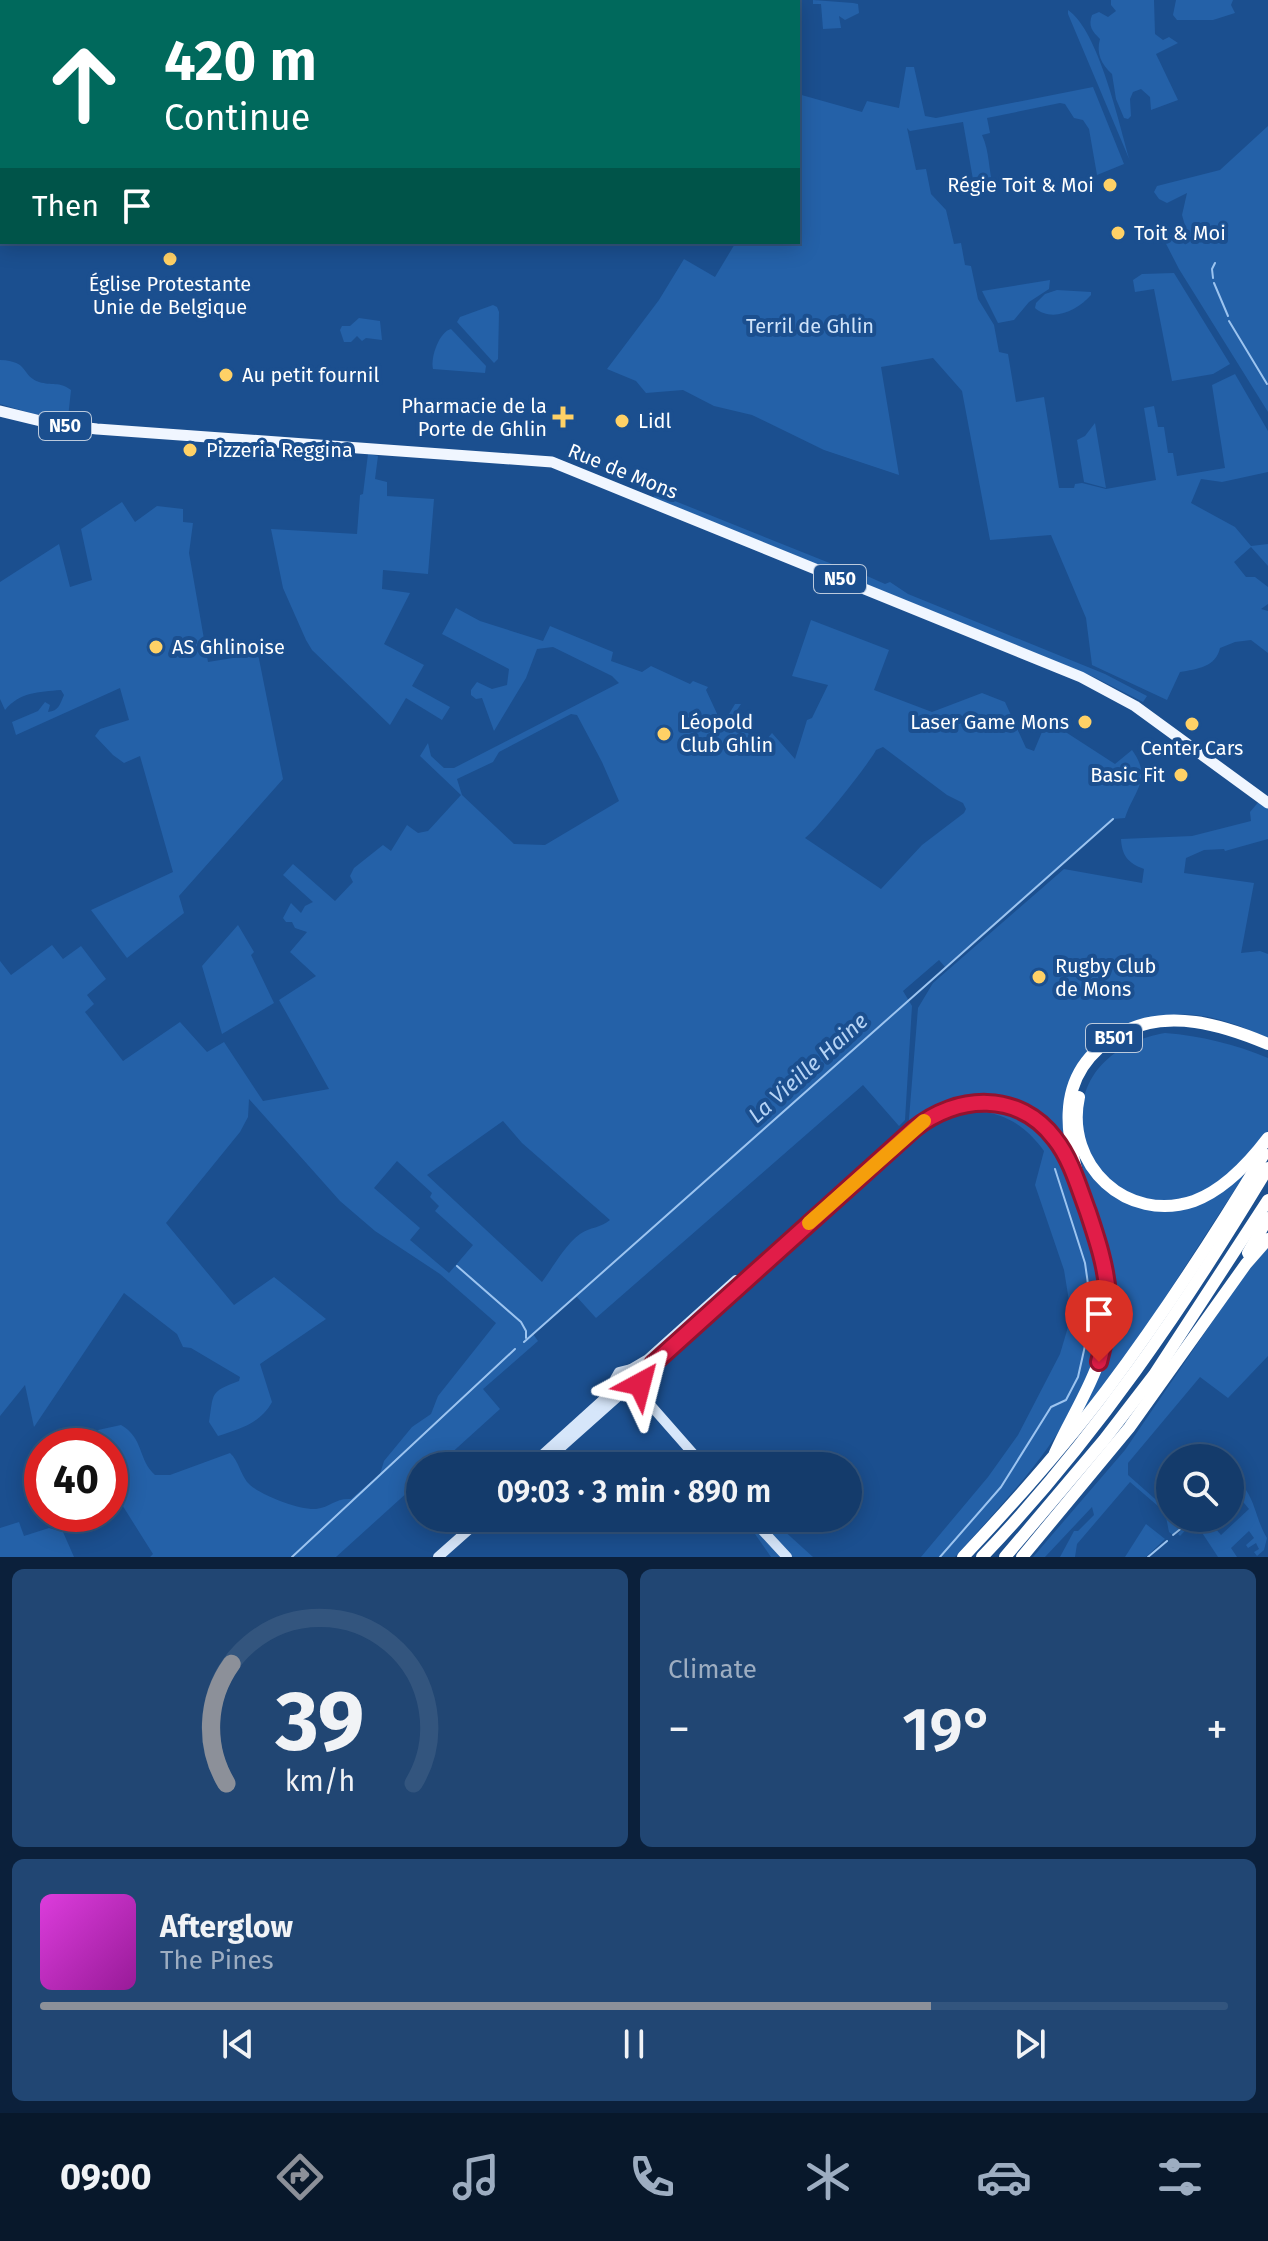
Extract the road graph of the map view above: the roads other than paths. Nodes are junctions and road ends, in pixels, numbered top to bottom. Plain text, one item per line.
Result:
1 (0, 411) edge
2 (1268, 803) edge
3 (1268, 1044) edge
4 (1268, 1052) edge
5 (906, 1136) joint
6 (1268, 1138) edge
7 (1268, 1147) edge
8 (1268, 1168) edge
9 (844, 1182) dead end
10 (1077, 1182) junction
11 (1268, 1200) edge
12 (1268, 1218) edge
13 (1268, 1239) edge
14 (1218, 1304) junction
15 (631, 1369) junction
16 (640, 1382) junction
17 (622, 1390) junction
18 (646, 1400) junction
19 (545, 1452) edge
20 (555, 1452) edge
21 (692, 1452) edge
22 (1055, 1453) junction
23 (456, 1532) edge
24 (466, 1532) edge
25 (764, 1532) edge
26 (428, 1557) edge
27 (438, 1557) edge
28 (787, 1557) edge
29 (963, 1557) edge
30 (982, 1557) edge
31 (1005, 1557) edge
32 (1023, 1557) edge

1 - 2 main road, Rue de Mons / N50
3 - 10 highway, B501
4 - 6 highway, B501
5 - 10 highway
5 - 16 street
7 - 22 highway
8 - 30 highway
9 - 15 street
10 - 22 highway, B501
11 - 31 highway
12 - 14 highway
13 - 14 highway
14 - 32 highway
15 - 16 street
15 - 17 street
16 - 17 street
16 - 18 street
17 - 18 street
17 - 19 street
17 - 20 street
18 - 21 street
22 - 29 highway
23 - 26 street
24 - 27 street
25 - 28 street

